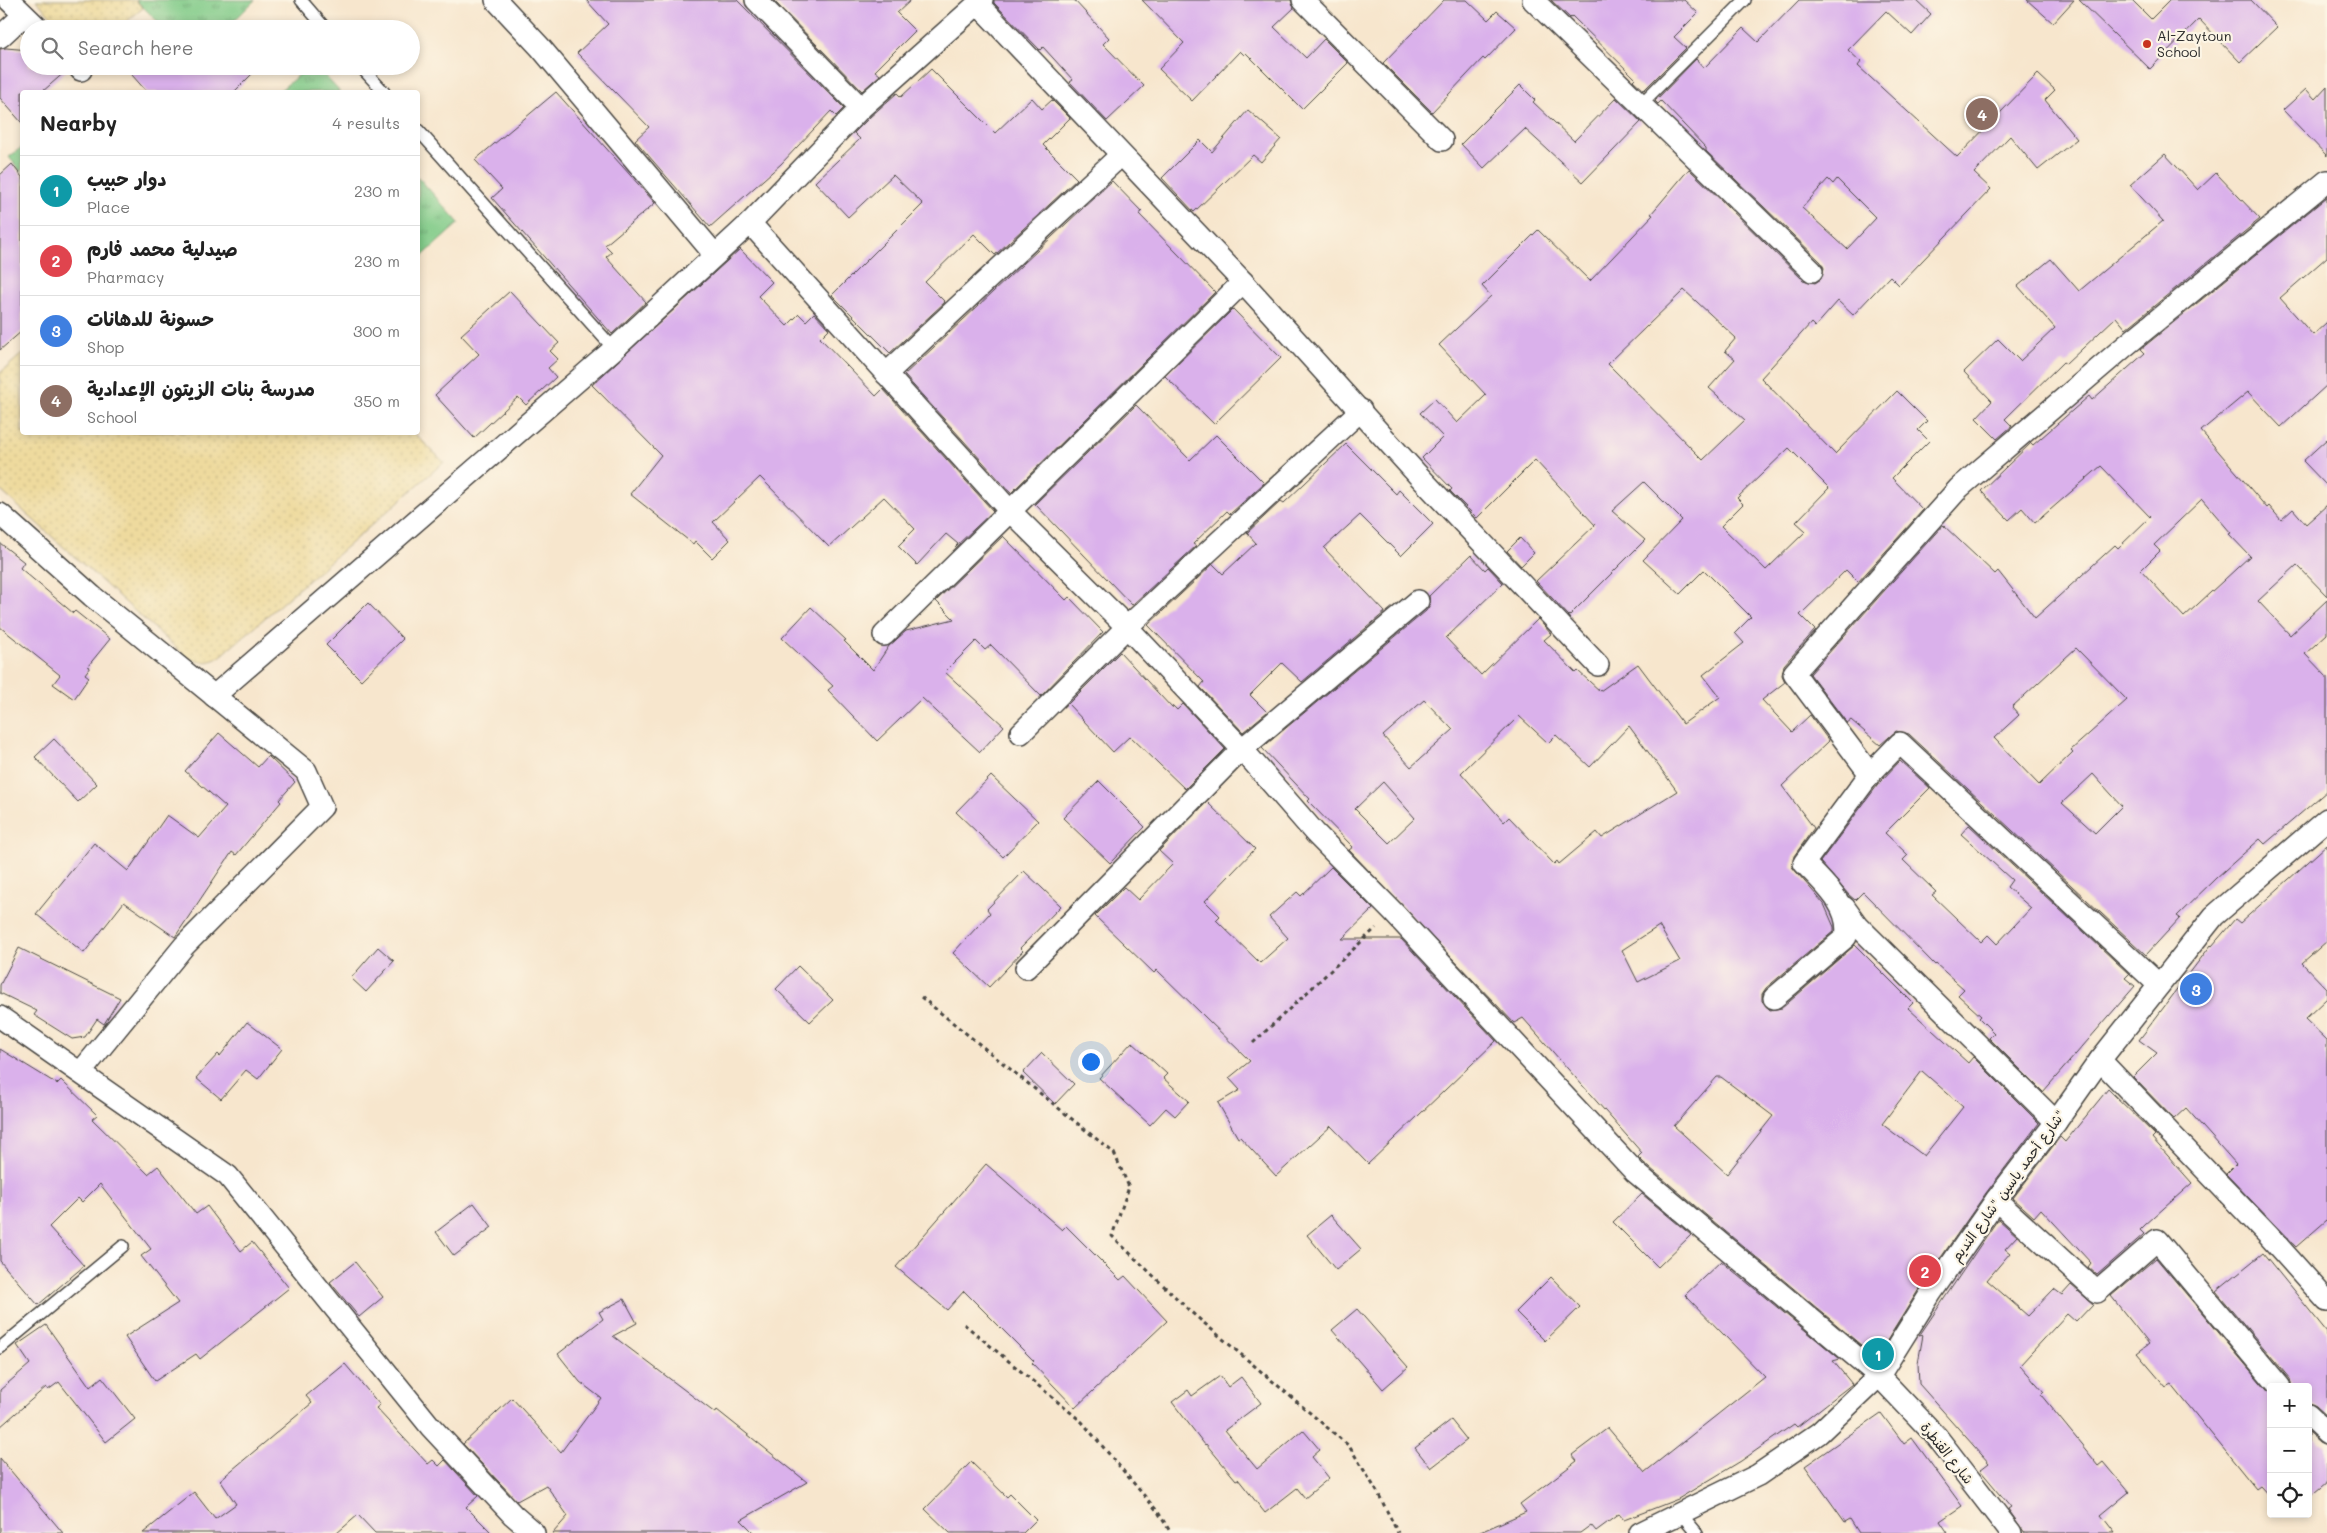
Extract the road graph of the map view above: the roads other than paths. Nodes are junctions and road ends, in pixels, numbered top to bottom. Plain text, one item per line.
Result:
1 (9, 0) edge
2 (301, 0) edge
3 (496, 0) edge
4 (756, 0) edge
5 (1303, 0) edge
6 (1533, 0) edge
7 (1744, 0) edge
8 (980, 2) edge
9 (29, 20) edge
10 (318, 20) edge
11 (20, 27) edge
12 (0, 37) edge
13 (368, 75) edge
14 (382, 90) edge
15 (1641, 104) junction
16 (861, 108) junction
17 (420, 132) edge
18 (1442, 140) dead end
19 (1121, 155) junction
20 (2327, 181) edge
21 (750, 223) junction
22 (715, 255) junction
23 (1812, 271) dead end
24 (1243, 282) junction
25 (614, 349) junction
26 (886, 374) junction
27 (1361, 410) junction
28 (1010, 511) junction
29 (0, 514) edge
30 (1418, 601) dead end
31 (1127, 627) junction
32 (884, 635) dead end
33 (1598, 666) dead end
34 (214, 696) junction
35 (1020, 733) dead end
36 (1242, 749) junction
37 (1870, 774) junction
38 (2327, 819) edge
39 (1839, 901) junction
40 (1026, 968) dead end
41 (2159, 985) junction
42 (1774, 998) dead end
43 (0, 1017) edge
44 (2100, 1060) junction
45 (81, 1072) junction
46 (2056, 1122) junction
47 (1996, 1200) junction
48 (123, 1246) dead end
49 (2327, 1301) edge
50 (0, 1348) edge
51 (1879, 1376) junction
52 (2277, 1383) edge
53 (2312, 1419) edge
54 (2327, 1433) edge
55 (1681, 1514) junction
56 (534, 1533) edge
57 (1640, 1533) edge
58 (1697, 1533) edge
59 (2011, 1533) edge

1 - 9 street
2 - 10 lane
3 - 22 street
4 - 16 street
5 - 18 street
6 - 15 street
7 - 15 lane
8 - 16 street
8 - 19 street
11 - 12 street
13 - 14 lane
15 - 23 street
16 - 21 street
17 - 25 lane
19 - 24 street
19 - 26 street
20 - 37 street
21 - 22 street
21 - 26 street, شارع القنطرة
22 - 25 street
24 - 27 street
24 - 28 street
25 - 34 street
26 - 28 street, شارع القنطرة
27 - 31 street
27 - 33 street
28 - 31 street, شارع القنطرة
28 - 32 street
29 - 34 street
30 - 36 street
31 - 35 street
31 - 36 street, شارع القنطرة
34 - 45 street
36 - 40 street
36 - 51 street, شارع القنطرة
37 - 39 street
37 - 41 street
38 - 41 street, شارع أحمد ياسين "شارع النديم"
39 - 42 street
39 - 46 street
41 - 44 street, شارع أحمد ياسين "شارع النديم"
43 - 45 street
44 - 46 street, شارع أحمد ياسين "شارع النديم"
44 - 49 street
45 - 56 street
46 - 47 street, شارع أحمد ياسين "شارع النديم"
47 - 51 street, شارع أحمد ياسين "شارع النديم"
47 - 52 street
48 - 50 lane
51 - 55 street, شارع أحمد ياسين "شارع النديم"
51 - 59 street, شارع القنطرة
53 - 54 street
55 - 57 street, شارع أحمد ياسين "شارع النديم"
55 - 58 lane

